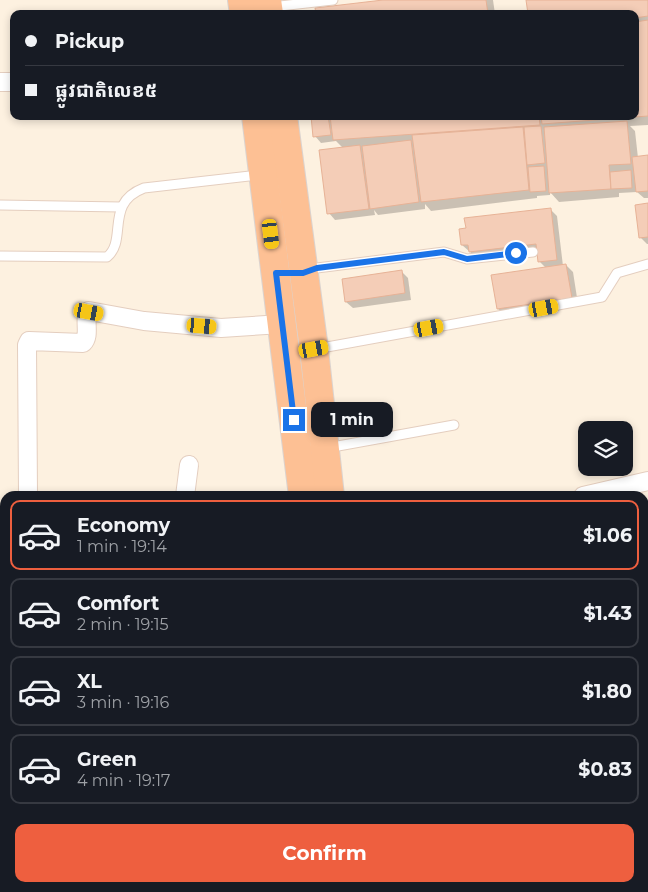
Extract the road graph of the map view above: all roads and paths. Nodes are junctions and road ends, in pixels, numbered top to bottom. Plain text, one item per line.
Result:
1 (242, 0) edge
2 (333, 0) edge
3 (262, 9) edge
4 (257, 120) edge
5 (283, 120) edge
6 (264, 174) junction
7 (0, 205) edge
8 (121, 207) junction
9 (533, 252) dead end
10 (0, 256) edge
11 (648, 264) edge
12 (290, 273) junction
13 (282, 324) junction
14 (314, 349) junction
15 (454, 425) dead end
16 (324, 449) junction
17 (189, 465) dead end
18 (648, 481) edge
19 (28, 491) edge
20 (186, 491) edge
21 (302, 491) edge
22 (329, 491) edge
23 (605, 491) edge

1 - 3 highway
2 - 3 lane
4 - 6 highway
5 - 12 highway
6 - 8 lane
6 - 12 highway
7 - 8 lane
8 - 10 lane
9 - 12 lane
11 - 14 lane
12 - 13 highway
12 - 14 highway
13 - 19 street
13 - 21 highway
14 - 16 highway
15 - 16 lane
16 - 22 highway
17 - 20 street
18 - 23 street

